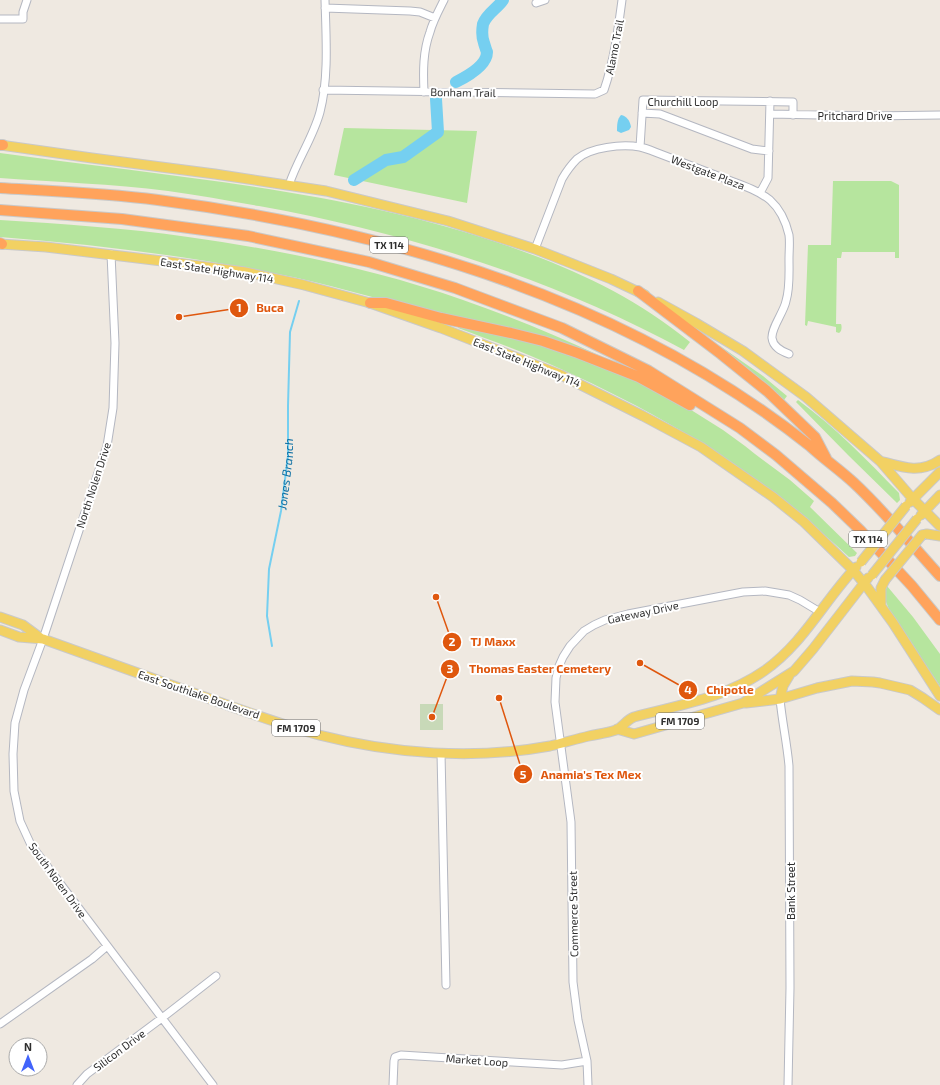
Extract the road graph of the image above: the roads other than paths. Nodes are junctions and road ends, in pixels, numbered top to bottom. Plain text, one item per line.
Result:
1 (27, 0) edge
2 (444, 0) edge
3 (545, 0) edge
4 (622, 0) edge
5 (536, 3) dead end
6 (325, 4) edge
7 (435, 18) junction
8 (0, 19) edge
9 (323, 90) junction
10 (424, 92) junction
11 (601, 92) joint
12 (770, 101) junction
13 (642, 113) junction
14 (770, 114) junction
15 (793, 115) junction
16 (940, 115) edge
17 (1, 145) edge
18 (640, 147) junction
19 (769, 150) junction
20 (289, 185) junction
21 (0, 188) edge
22 (760, 193) junction
23 (0, 210) edge
24 (1, 244) edge
25 (535, 249) junction
26 (111, 254) junction
27 (638, 291) junction
28 (370, 303) junction
29 (789, 354) dead end
30 (776, 455) junction
31 (940, 460) edge
32 (828, 461) junction
33 (880, 461) junction
34 (940, 472) edge
35 (940, 496) edge
36 (912, 498) junction
37 (925, 510) junction
38 (940, 526) edge
39 (940, 536) edge
40 (853, 570) junction
41 (940, 576) edge
42 (864, 583) junction
43 (881, 605) junction
44 (820, 612) junction
45 (0, 617) edge
46 (940, 620) edge
47 (0, 630) edge
48 (43, 639) junction
49 (794, 671) junction
50 (940, 696) edge
51 (780, 699) junction
52 (743, 704) junction
53 (940, 710) edge
54 (618, 729) junction
55 (561, 743) junction
56 (441, 753) junction
57 (107, 946) junction
58 (216, 976) dead end
59 (446, 985) dead end
60 (162, 1018) junction
61 (0, 1024) edge
62 (587, 1061) junction
63 (77, 1085) edge
64 (213, 1085) edge
65 (393, 1085) edge
66 (588, 1085) edge
67 (788, 1085) edge

1 - 8 street
2 - 7 street
3 - 5 street
4 - 11 street, Alamo Trail
6 - 7 street
6 - 9 street
7 - 10 street
9 - 10 street, Bonham Trail
9 - 20 street
10 - 11 street, Bonham Trail
12 - 13 street, Churchill Loop
12 - 14 street
12 - 15 street, Churchill Loop
13 - 18 street, Churchill Loop
13 - 19 street
14 - 15 street, Pritchard Drive
14 - 19 street
15 - 16 street, Pritchard Drive
17 - 20 main road
18 - 22 street, Westgate Plaza
18 - 25 street, Westgate Plaza
19 - 22 street
20 - 25 main road
21 - 32 highway, TX 114
22 - 29 street, Westgate Plaza
23 - 30 highway, TX 114
24 - 26 main road, East State Highway 114
25 - 27 main road
26 - 28 main road, East State Highway 114
26 - 48 street, North Nolen Drive
27 - 32 highway
27 - 33 main road
28 - 30 highway
28 - 40 main road, East State Highway 114
30 - 46 highway, TX 114
31 - 33 main road
32 - 41 highway, TX 114
33 - 36 main road
34 - 36 main road, East Southlake Boulevard
35 - 37 main road
36 - 37 main road
36 - 40 main road, East Southlake Boulevard / FM 1709, bridge
37 - 38 main road
37 - 42 main road, FM 1709, bridge
39 - 43 main road, bridge
40 - 42 main road, East State Highway 114
40 - 44 main road, East Southlake Boulevard / FM 1709
42 - 43 main road, East State Highway 114
42 - 49 main road, East Southlake Boulevard / FM 1709
43 - 50 main road, East State Highway 114
44 - 54 main road, East Southlake Boulevard / FM 1709
44 - 55 street, Gateway Drive
45 - 48 main road, East Southlake Boulevard / FM 1709
47 - 48 main road, East Southlake Boulevard / FM 1709
48 - 56 main road, East Southlake Boulevard / FM 1709
48 - 57 street, South Nolen Drive
49 - 51 main road
49 - 52 main road, East Southlake Boulevard / FM 1709
51 - 52 main road
51 - 53 main road
51 - 67 street, Bank Street
52 - 54 main road, East Southlake Boulevard / FM 1709
54 - 55 main road, East Southlake Boulevard / FM 1709
55 - 56 main road, East Southlake Boulevard / FM 1709
55 - 62 street, Commerce Street
56 - 59 street
57 - 60 street, South Nolen Drive
57 - 61 street
58 - 60 street, Silicon Drive
60 - 63 street, Silicon Drive
60 - 64 street, South Nolen Drive
62 - 65 street, Market Loop
62 - 66 street, Commerce Street

